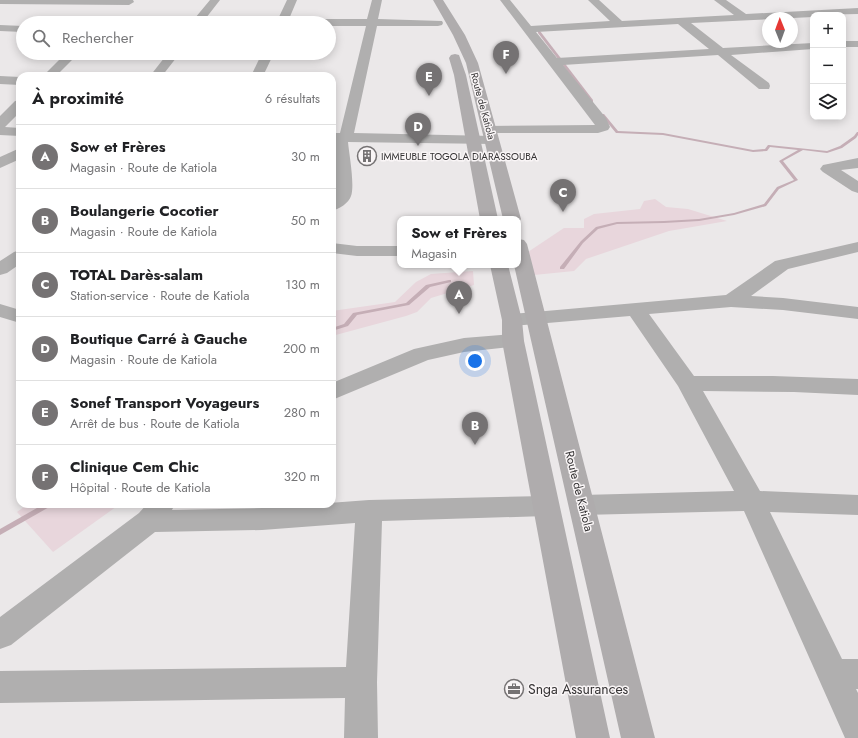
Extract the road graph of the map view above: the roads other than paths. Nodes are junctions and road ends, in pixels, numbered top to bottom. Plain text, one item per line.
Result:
1 (215, 0) edge
2 (292, 0) edge
3 (377, 0) edge
4 (425, 0) edge
5 (438, 0) edge
6 (505, 0) edge
7 (593, 0) edge
8 (719, 0) edge
9 (0, 1) edge
10 (130, 1) edge
11 (819, 3) dead end
12 (858, 11) edge
13 (836, 12) edge
14 (846, 13) edge
15 (810, 15) edge
16 (112, 16) edge
17 (203, 16) edge
18 (285, 16) edge
19 (744, 17) junction
20 (846, 18) edge
21 (681, 21) junction
22 (853, 22) dead end
23 (336, 23) edge
24 (373, 23) junction
25 (438, 23) junction
26 (619, 24) junction
27 (16, 29) edge
28 (528, 29) junction
29 (2, 30) edge
30 (846, 44) edge
31 (858, 44) edge
32 (810, 46) edge
33 (721, 52) junction
34 (66, 60) edge
35 (169, 60) edge
36 (265, 60) edge
37 (554, 62) junction
38 (53, 72) edge
39 (159, 72) edge
40 (259, 72) edge
41 (0, 80) edge
42 (16, 81) edge
43 (764, 86) dead end
44 (16, 108) edge
45 (0, 124) edge
46 (0, 131) edge
47 (16, 132) edge
48 (491, 134) junction
49 (339, 137) edge
50 (472, 140) junction
51 (16, 155) edge
52 (0, 163) edge
53 (858, 163) edge
54 (338, 170) edge
55 (858, 188) edge
56 (336, 202) edge
57 (488, 216) edge
58 (511, 216) edge
59 (858, 247) edge
60 (336, 248) edge
61 (397, 251) edge
62 (500, 268) edge
63 (519, 268) edge
64 (731, 301) junction
65 (635, 309) junction
66 (0, 310) edge
67 (858, 314) edge
68 (16, 316) edge
69 (521, 326) junction
70 (688, 384) junction
71 (858, 387) edge
72 (336, 390) edge
73 (752, 501) junction
74 (858, 505) edge
75 (546, 506) junction
76 (582, 506) junction
77 (369, 511) junction
78 (155, 513) edge
79 (0, 635) edge
80 (845, 674) edge
81 (362, 682) junction
82 (0, 688) edge
83 (858, 729) edge
84 (361, 738) edge
85 (593, 738) edge
86 (638, 738) edge

1 - 17 street
2 - 18 street
3 - 24 street
4 - 25 highway, Route de Katiola
5 - 48 highway, Route de Katiola
6 - 28 street
7 - 26 street
8 - 19 street
9 - 10 street
10 - 16 street
11 - 13 street
12 - 14 street
15 - 19 street
19 - 21 street
20 - 22 street
21 - 26 street
21 - 33 street
23 - 24 street
24 - 25 street
24 - 49 street
25 - 50 highway, Route de Katiola
26 - 28 street
27 - 29 street
28 - 37 street
30 - 31 street
32 - 33 street
33 - 37 street
33 - 43 street
34 - 38 street
35 - 39 street
36 - 40 street
37 - 48 street
41 - 42 street
44 - 45 street
46 - 47 street
48 - 50 street
48 - 58 highway, Route de Katiola
49 - 50 street
49 - 54 street
50 - 57 highway, Route de Katiola
51 - 52 street
53 - 55 street
54 - 56 street
59 - 64 street
60 - 61 street
62 - 69 highway, Route de Katiola
63 - 69 highway, Route de Katiola
64 - 65 street
64 - 67 street
65 - 69 street
65 - 70 street
66 - 68 street
69 - 72 street
69 - 75 highway, Route de Katiola
69 - 76 highway, Route de Katiola
70 - 71 street
70 - 73 street
73 - 74 street
73 - 76 street
73 - 80 street
75 - 77 street
75 - 85 highway, Route de Katiola
76 - 86 highway, Route de Katiola
77 - 78 street
77 - 81 street
78 - 79 street
80 - 83 street
81 - 82 street
81 - 84 street

